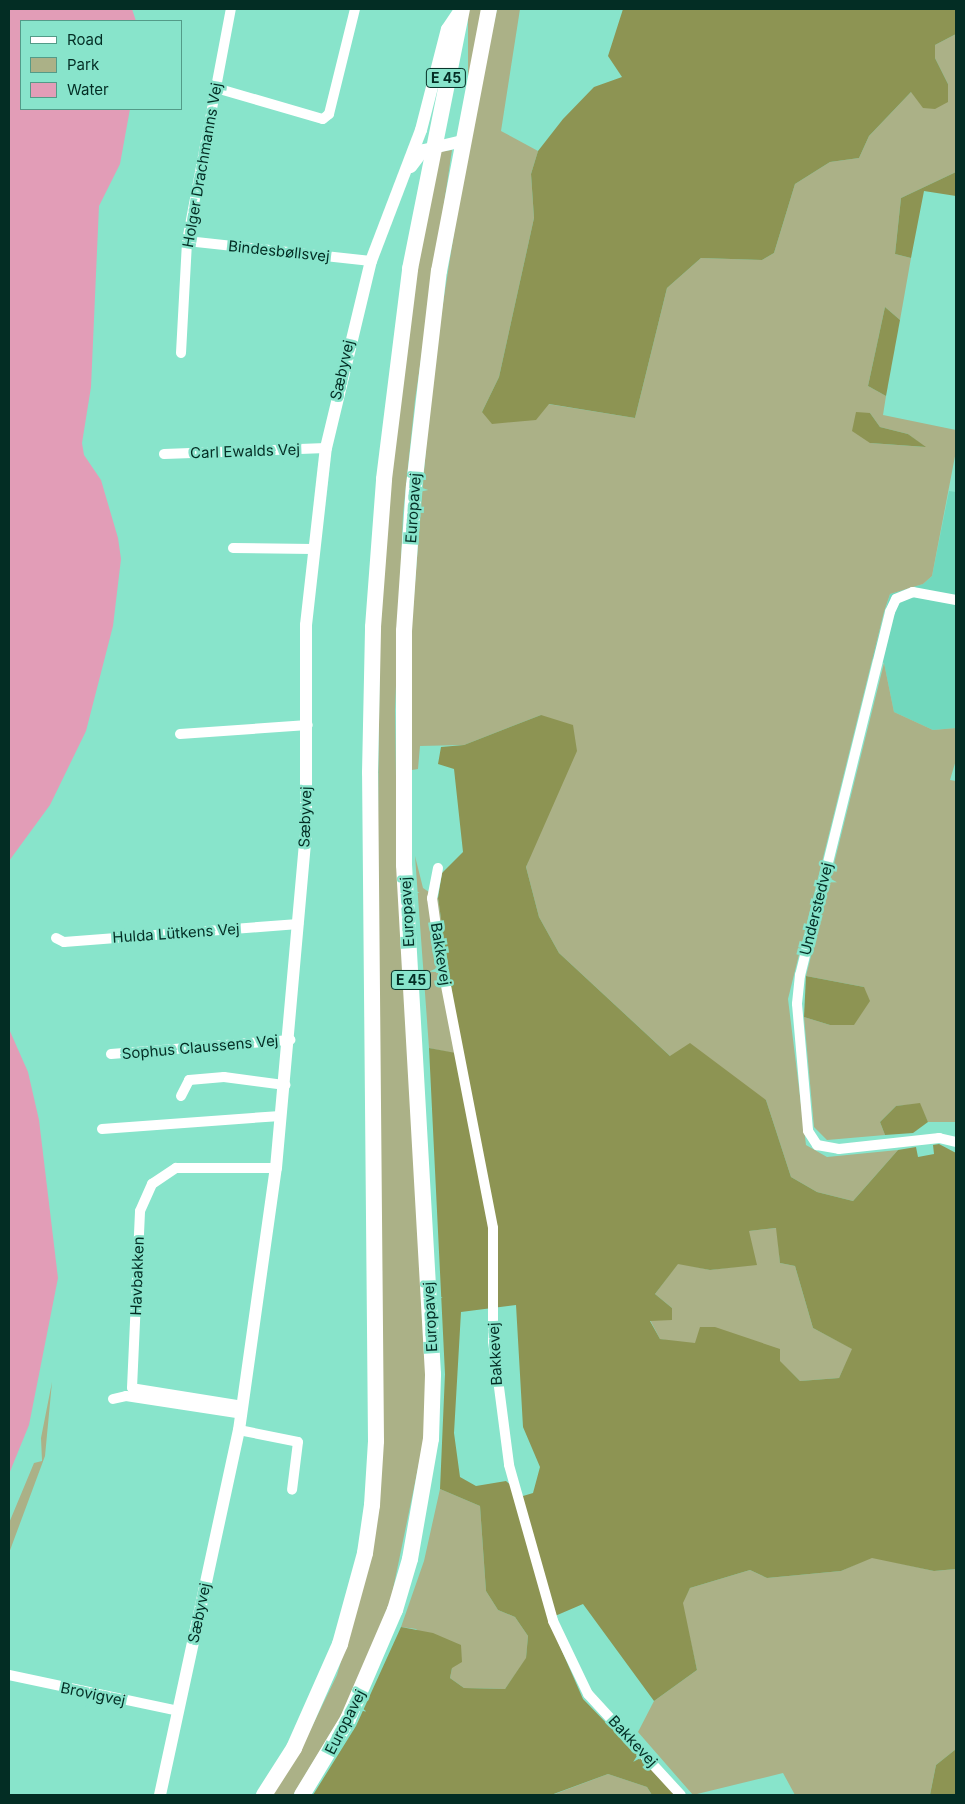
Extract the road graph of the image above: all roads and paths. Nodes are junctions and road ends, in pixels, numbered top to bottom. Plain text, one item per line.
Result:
1 (231, 9) edge
2 (355, 9) edge
3 (461, 9) edge
4 (489, 9) edge
5 (216, 88) junction
6 (460, 142) junction
7 (432, 147) junction
8 (393, 197) junction
9 (186, 241) junction
10 (371, 261) junction
11 (181, 353) dead end
12 (326, 448) junction
13 (164, 454) dead end
14 (233, 548) dead end
15 (313, 549) junction
16 (956, 600) edge
17 (308, 725) junction
18 (180, 734) dead end
19 (438, 868) dead end
20 (298, 924) junction
21 (56, 938) dead end
22 (290, 1040) junction
23 (111, 1054) dead end
24 (285, 1085) junction
25 (181, 1096) dead end
26 (281, 1116) junction
27 (102, 1129) dead end
28 (956, 1142) edge
29 (276, 1168) junction
30 (113, 1399) dead end
31 (242, 1410) junction
32 (239, 1430) junction
33 (292, 1490) dead end
34 (9, 1675) edge
35 (178, 1711) junction
36 (160, 1795) edge
37 (264, 1795) edge
38 (302, 1795) edge
39 (681, 1795) edge

1 - 5 street, Holger Drachmanns Vej
2 - 5 street
3 - 7 main road, Europavej / E 45
3 - 8 street, Sæbyvej
4 - 6 main road, Europavej / E 45
5 - 9 street, Holger Drachmanns Vej
6 - 7 street
6 - 38 main road, Europavej / E 45
7 - 8 street, Sæbyvej
7 - 37 main road, Europavej / E 45
8 - 10 street, Sæbyvej
9 - 10 street, Bindesbøllsvej
9 - 11 street, Holger Drachmanns Vej
10 - 12 street, Sæbyvej
12 - 13 street, Carl Ewalds Vej
12 - 15 street, Sæbyvej
14 - 15 street
15 - 17 street, Sæbyvej
16 - 28 street, Understedvej
17 - 18 street
17 - 20 street, Sæbyvej
19 - 39 street, Bakkevej
20 - 21 street, Hulda Lütkens Vej
20 - 22 street, Sæbyvej
22 - 23 street, Sophus Claussens Vej
22 - 24 street, Sæbyvej
24 - 25 street
24 - 26 street, Sæbyvej
26 - 27 street
26 - 29 street, Sæbyvej
29 - 31 street, Sæbyvej
29 - 31 street, Havbakken
30 - 31 street
31 - 32 street, Sæbyvej
32 - 33 street
32 - 35 street, Sæbyvej
34 - 35 street, Brovigvej
35 - 36 street, Sæbyvej

